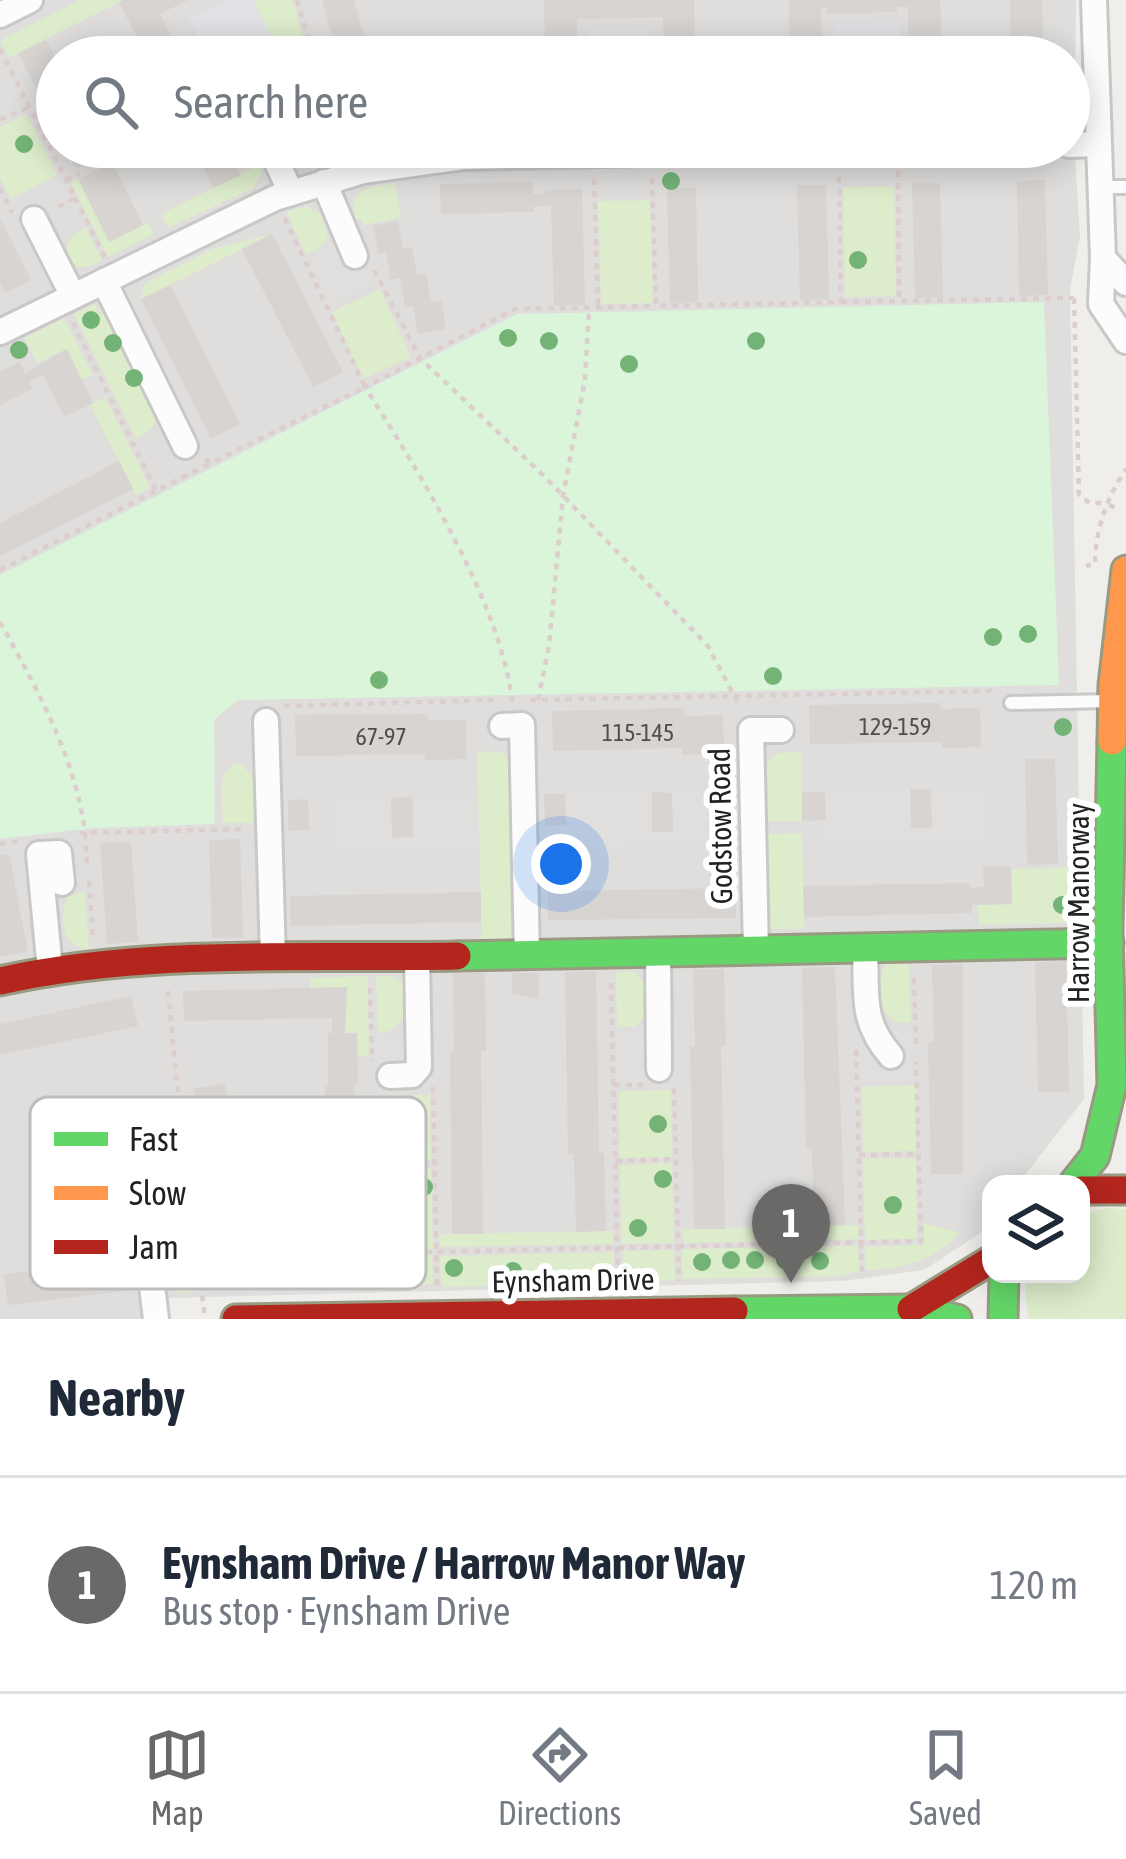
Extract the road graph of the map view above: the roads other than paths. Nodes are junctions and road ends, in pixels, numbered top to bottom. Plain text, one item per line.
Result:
1 (30, 0) edge
2 (1094, 0) edge
3 (0, 15) edge
4 (1090, 144) edge
5 (1097, 144) junction
6 (275, 168) edge
7 (382, 168) edge
8 (325, 182) junction
9 (1099, 187) junction
10 (1126, 187) edge
11 (283, 195) junction
12 (34, 219) road end
13 (355, 256) road end
14 (1102, 258) junction
15 (109, 279) junction
16 (1126, 284) edge
17 (68, 299) junction
18 (0, 332) edge
19 (1126, 341) edge
20 (185, 446) road end
21 (1126, 570) edge
22 (1112, 701) junction
23 (1011, 703) road end
24 (266, 721) road end
25 (512, 725) dead end
26 (781, 730) dead end
27 (62, 883) dead end
28 (1108, 943) junction
29 (865, 950) junction
30 (756, 951) junction
31 (658, 953) junction
32 (527, 956) junction
33 (273, 958) junction
34 (417, 958) junction
35 (50, 970) junction
36 (0, 980) edge
37 (891, 1056) dead end
38 (666, 1077) road end
39 (378, 1078) road end
40 (1080, 1175) edge
41 (1090, 1190) edge
42 (1126, 1190) edge
43 (982, 1266) edge
44 (1004, 1283) edge
45 (152, 1289) edge
46 (911, 1309) junction
47 (717, 1314) edge
48 (378, 1316) edge
49 (155, 1319) edge
50 (236, 1319) edge
51 (958, 1319) edge
52 (1003, 1319) edge

1 - 3 street
2 - 5 street
4 - 5 street
5 - 9 street
6 - 11 street
7 - 8 street
8 - 11 street
8 - 13 street
9 - 10 lane
9 - 14 street
11 - 15 street
12 - 17 street
14 - 16 street
14 - 19 street
15 - 17 street
15 - 20 street
17 - 18 street
21 - 22 street, Harrow Manorway
22 - 23 lane
22 - 28 street, Harrow Manorway
24 - 33 street
25 - 32 street
26 - 30 street, Godstow Road
27 - 35 street
28 - 29 street
28 - 40 street, Harrow Manorway
29 - 30 street
29 - 37 street
30 - 31 street
31 - 32 street
31 - 38 street
32 - 34 street
33 - 34 street
33 - 35 street
34 - 39 street
35 - 36 street
41 - 42 street
43 - 46 street
44 - 52 street
45 - 49 street
46 - 47 street, Eynsham Drive
46 - 51 street, Eynsham Drive
47 - 48 street, Eynsham Drive
48 - 50 street, Eynsham Drive

